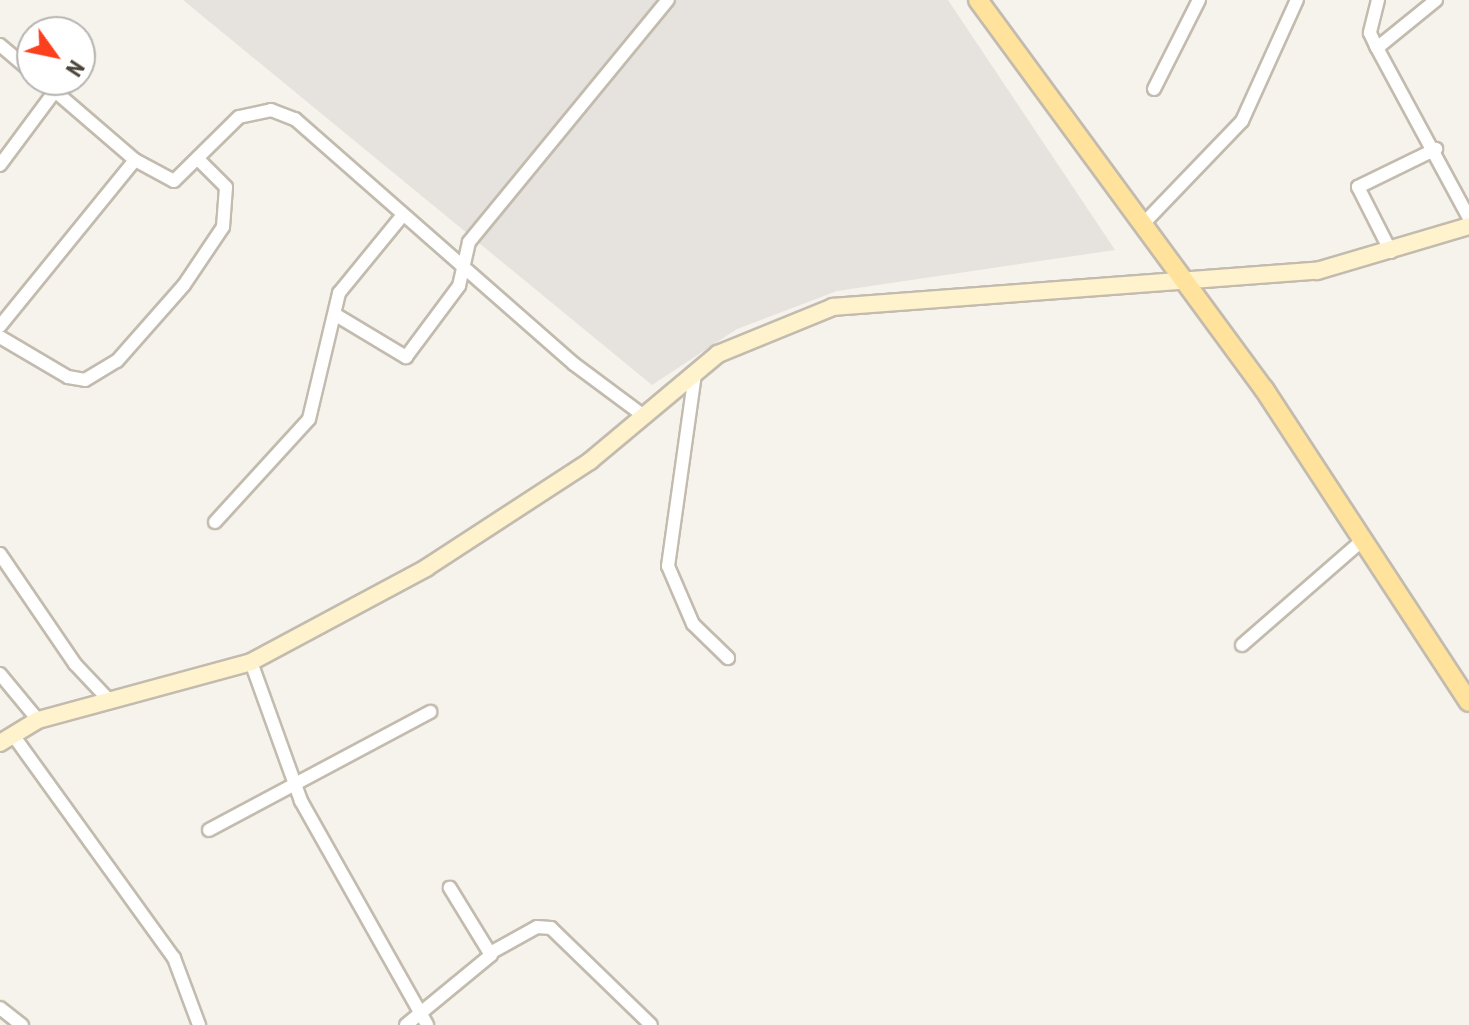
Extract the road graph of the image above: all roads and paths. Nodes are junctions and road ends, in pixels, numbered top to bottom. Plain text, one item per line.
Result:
1 (668, 0) edge
2 (978, 0) edge
3 (1199, 0) edge
4 (1297, 0) edge
5 (1378, 0) edge
6 (1436, 0) edge
7 (0, 45) edge
8 (1377, 48) junction
9 (16, 58) edge
10 (1154, 89) dead end
11 (51, 96) edge
12 (61, 96) edge
13 (1436, 149) junction
14 (198, 159) junction
15 (135, 160) junction
16 (0, 165) edge
17 (402, 216) junction
18 (1469, 218) edge
19 (1143, 224) junction
20 (1469, 226) edge
21 (1391, 252) junction
22 (464, 265) junction
23 (1185, 281) junction
24 (336, 315) junction
25 (0, 326) edge
26 (0, 337) edge
27 (695, 374) junction
28 (644, 416) junction
29 (215, 522) dead end
30 (1363, 540) junction
31 (0, 554) edge
32 (1242, 645) dead end
33 (728, 658) dead end
34 (251, 662) junction
35 (0, 674) edge
36 (108, 699) junction
37 (1469, 702) edge
38 (430, 712) dead end
39 (38, 720) junction
40 (6, 739) edge
41 (296, 785) junction
42 (209, 830) dead end
43 (450, 888) dead end
44 (492, 952) junction
45 (0, 1008) edge
46 (424, 1020) edge
47 (22, 1025) edge
48 (199, 1025) edge
49 (406, 1025) edge
50 (651, 1025) edge

1 - 22 street
2 - 19 main road
3 - 10 street
4 - 19 street
5 - 8 street
6 - 8 street
7 - 9 street
8 - 13 street
11 - 16 street
12 - 15 street
13 - 18 street
13 - 21 street
14 - 15 street
14 - 17 street
14 - 26 street
15 - 25 street
17 - 22 street
17 - 24 street
19 - 23 main road
20 - 21 street
21 - 23 street
22 - 24 street
22 - 28 street
23 - 27 street
23 - 30 main road
24 - 29 street
27 - 28 street
27 - 33 street
28 - 34 street
30 - 32 street
30 - 37 main road
31 - 36 street
34 - 36 street
34 - 41 street
35 - 39 street
36 - 39 street
38 - 41 street
39 - 40 street
40 - 48 street
41 - 42 street
41 - 46 street
43 - 44 street
44 - 46 street
44 - 50 street
45 - 47 street
46 - 49 street

